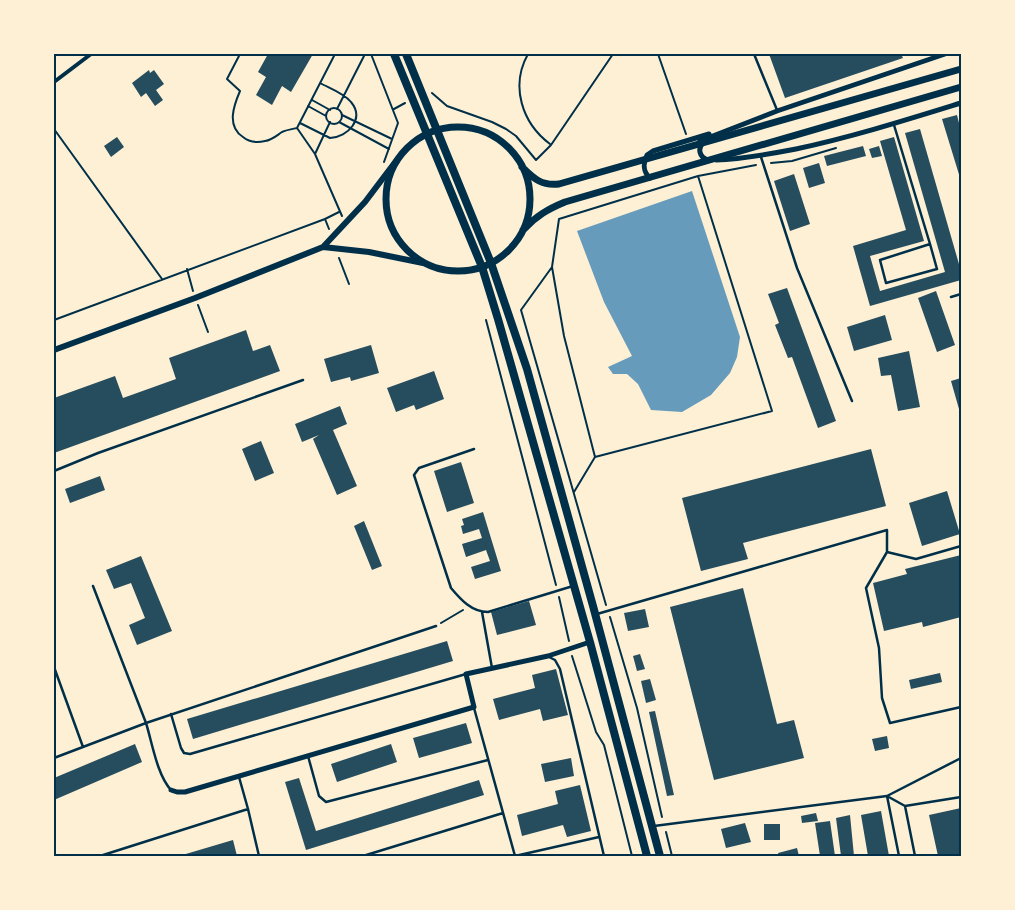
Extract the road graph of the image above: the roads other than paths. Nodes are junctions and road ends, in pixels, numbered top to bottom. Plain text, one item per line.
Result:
1 (91, 54) edge
2 (394, 54) edge
3 (406, 54) edge
4 (754, 54) edge
5 (945, 54) edge
6 (961, 69) edge
7 (54, 82) edge
8 (961, 87) edge
9 (961, 103) edge
10 (777, 110) junction
11 (893, 124) junction
12 (738, 125) junction
13 (438, 130) junction
14 (427, 134) junction
15 (707, 141) junction
16 (683, 148) junction
17 (760, 155) junction
18 (645, 159) junction
19 (712, 160) junction
20 (396, 161) junction
21 (522, 167) junction
22 (650, 178) junction
23 (523, 230) junction
24 (930, 244) junction
25 (323, 247) junction
26 (423, 263) junction
27 (491, 263) junction
28 (482, 267) junction
29 (961, 294) edge
30 (951, 297) dead end
31 (54, 350) edge
32 (303, 380) dead end
33 (852, 401) dead end
34 (474, 449) dead end
35 (54, 471) edge
36 (961, 546) edge
37 (887, 552) junction
38 (574, 585) junction
39 (93, 586) dead end
40 (482, 612) junction
41 (595, 615) junction
42 (436, 626) road end
43 (590, 642) junction
44 (548, 656) junction
45 (54, 667) edge
46 (492, 668) junction
47 (466, 674) junction
48 (474, 707) junction
49 (961, 707) edge
50 (171, 714) junction
51 (146, 723) junction
52 (83, 747) junction
53 (308, 756) junction
54 (54, 758) edge
55 (961, 758) edge
56 (488, 760) junction
57 (239, 776) junction
58 (171, 790) joint
59 (887, 796) junction
60 (961, 797) edge
61 (905, 806) junction
62 (248, 809) junction
63 (503, 813) junction
64 (652, 826) junction
65 (599, 837) junction
66 (100, 856) edge
67 (259, 856) edge
68 (363, 856) edge
69 (515, 856) edge
70 (604, 856) edge
71 (647, 856) edge
72 (660, 856) edge
73 (899, 856) edge
74 (915, 856) edge

1 - 7 street
2 - 14 main road
3 - 13 main road
4 - 10 lane
5 - 10 street
6 - 15 main road
8 - 19 main road
9 - 11 street
10 - 12 street
11 - 17 street
11 - 24 lane
12 - 16 street
12 - 18 street
13 - 14 main road
13 - 21 main road
13 - 27 main road
14 - 20 main road
14 - 28 main road
15 - 16 main road
15 - 19 street
16 - 18 main road
17 - 19 street
17 - 33 lane
18 - 21 main road
18 - 22 street
19 - 22 main road
20 - 25 street
20 - 26 main road
21 - 23 main road
22 - 23 main road
23 - 27 main road
24 - 24 lane
25 - 26 street
25 - 31 street
26 - 28 main road
27 - 28 main road
27 - 41 main road
28 - 38 main road
29 - 30 lane
32 - 35 lane
34 - 40 lane
36 - 37 lane
37 - 41 lane
37 - 49 lane
38 - 40 lane
38 - 43 main road
39 - 51 lane
40 - 46 lane
41 - 64 main road
42 - 50 lane
43 - 44 street
43 - 71 main road
44 - 46 street
44 - 65 lane
45 - 52 lane
46 - 47 street
47 - 48 street
47 - 50 lane
48 - 53 street
48 - 56 lane
50 - 51 lane
51 - 52 lane
51 - 58 lane
52 - 54 lane
53 - 56 lane
53 - 57 street
55 - 59 lane
56 - 63 lane
57 - 58 street
57 - 62 lane
59 - 61 lane
59 - 64 lane
59 - 73 lane
60 - 61 lane
61 - 74 lane
62 - 66 lane
62 - 67 lane
63 - 68 lane
63 - 69 lane
64 - 72 main road
65 - 69 lane
65 - 70 lane

